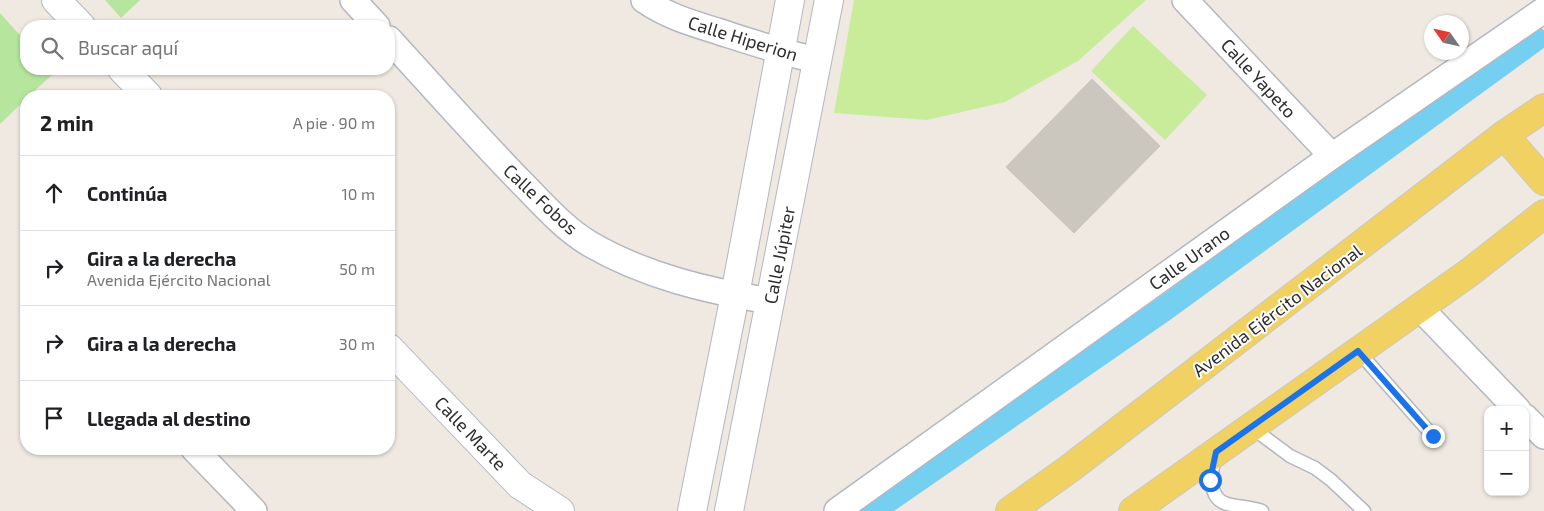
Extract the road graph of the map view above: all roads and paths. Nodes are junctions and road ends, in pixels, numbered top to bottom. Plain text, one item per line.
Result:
1 (56, 0) edge
2 (353, 0) edge
3 (644, 0) edge
4 (790, 0) edge
5 (829, 0) edge
6 (1185, 0) edge
7 (1544, 10) edge
8 (75, 20) edge
9 (371, 20) edge
10 (395, 46) edge
11 (779, 52) junction
12 (817, 60) junction
13 (128, 75) edge
14 (142, 90) edge
15 (1544, 108) edge
16 (1504, 135) junction
17 (1332, 156) junction
18 (1544, 181) edge
19 (1544, 214) edge
20 (735, 296) junction
21 (770, 301) junction
22 (1420, 308) junction
23 (1358, 351) junction
24 (395, 354) edge
25 (1514, 406) edge
26 (1529, 421) edge
27 (1251, 427) junction
28 (1433, 436) dead end
29 (1544, 436) edge
30 (1216, 452) junction
31 (200, 455) edge
32 (254, 511) edge
33 (560, 511) edge
34 (692, 511) edge
35 (729, 511) edge
36 (837, 511) edge
37 (1010, 511) edge
38 (1133, 511) edge
39 (1262, 511) edge
40 (1364, 511) edge

1 - 8 street
2 - 9 street
3 - 11 street, Calle Hiperion
4 - 11 street, Calle Júpiter
5 - 12 street, Calle Júpiter
6 - 17 street, Calle Yapeto
7 - 17 street, Calle Urano
10 - 20 street, Calle Fobos
11 - 12 street, Calle Hiperion
11 - 20 street, Calle Júpiter
12 - 21 street, Calle Júpiter
13 - 14 street
15 - 16 main road, Avenida Ejército Nacional
16 - 18 main road
16 - 37 main road, Avenida Ejército Nacional
17 - 36 street, Calle Urano
19 - 22 main road
20 - 21 street, Calle Fobos
20 - 34 street, Calle Júpiter
21 - 35 street, Calle Júpiter
22 - 23 main road
22 - 25 street
23 - 27 main road
23 - 28 lane
24 - 33 street, Calle Marte
26 - 29 street
27 - 30 main road
27 - 40 lane
30 - 38 main road
30 - 39 lane
31 - 32 street

